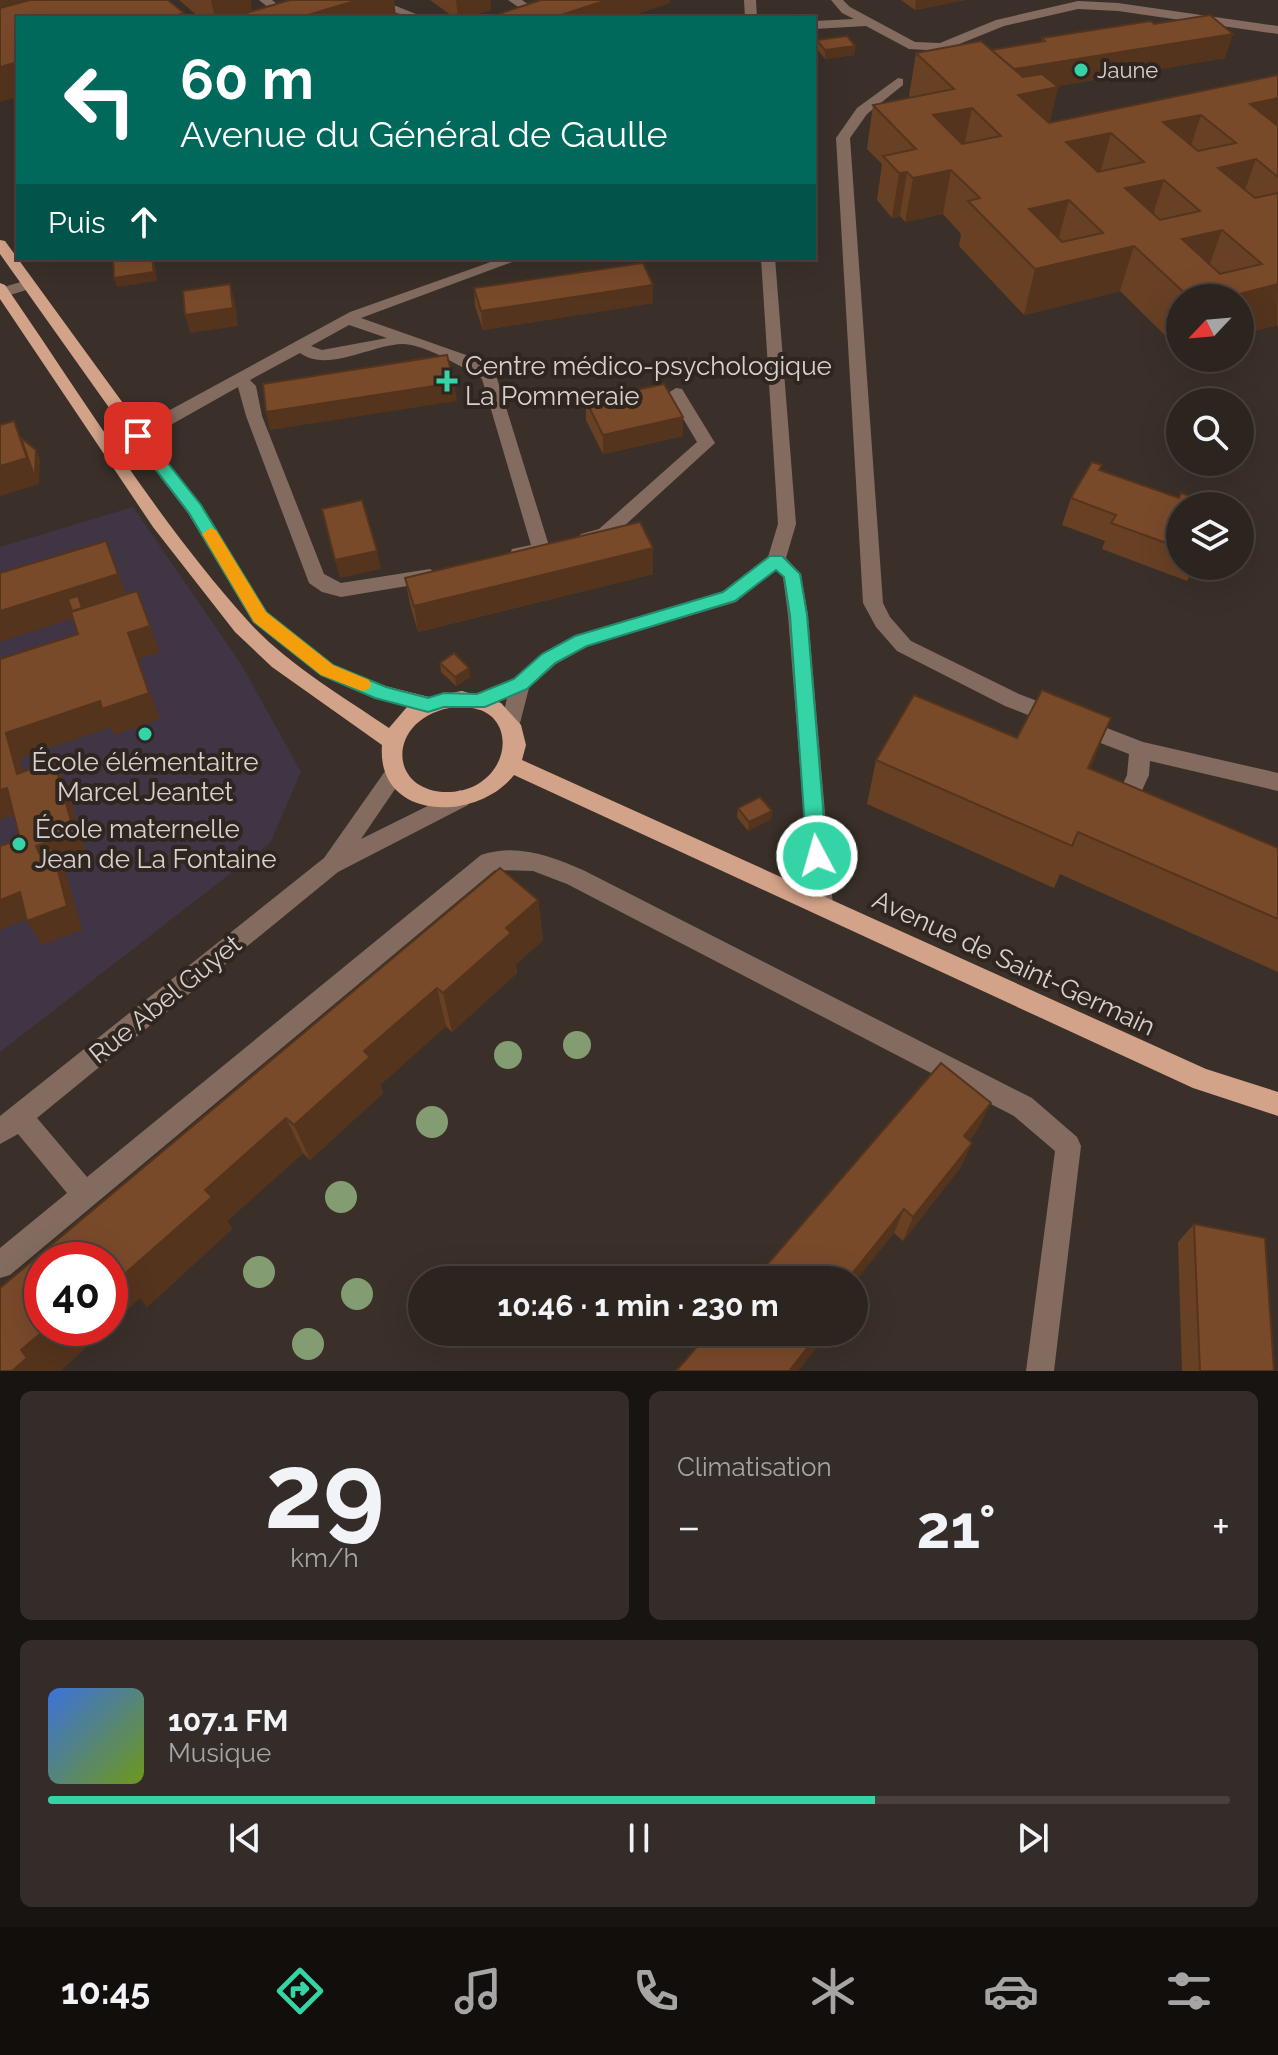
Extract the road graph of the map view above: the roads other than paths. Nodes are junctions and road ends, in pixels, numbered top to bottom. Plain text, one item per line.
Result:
1 (265, 0) edge
2 (514, 0) edge
3 (564, 0) edge
4 (837, 0) edge
5 (530, 11) junction
6 (285, 16) edge
7 (330, 16) edge
8 (416, 16) edge
9 (514, 16) edge
10 (868, 22) junction
11 (816, 25) edge
12 (1278, 30) edge
13 (898, 82) dead end
14 (0, 244) edge
15 (510, 260) edge
16 (768, 260) edge
17 (28, 285) junction
18 (1, 291) edge
19 (348, 319) junction
20 (405, 339) junction
21 (298, 344) junction
22 (237, 379) junction
23 (676, 393) dead end
24 (138, 436) junction
25 (109, 448) junction
26 (553, 546) junction
27 (494, 560) edge
28 (776, 560) junction
29 (448, 571) edge
30 (520, 684) junction
31 (479, 702) junction
32 (428, 705) junction
33 (511, 725) junction
34 (392, 741) junction
35 (1140, 750) junction
36 (512, 765) junction
37 (395, 773) junction
38 (1278, 782) edge
39 (460, 799) junction
40 (1117, 821) edge
41 (330, 865) junction
42 (822, 906) junction
43 (1278, 1104) edge
44 (10, 1124) edge
45 (85, 1194) junction
46 (0, 1265) edge
47 (1040, 1371) edge

1 - 6 street
2 - 5 street
3 - 5 street
4 - 10 street
5 - 9 street
7 - 8 street
10 - 11 street
10 - 12 street
13 - 35 street
14 - 17 main road
15 - 19 street
16 - 28 street
17 - 18 street
17 - 24 main road
18 - 25 main road
19 - 20 street
19 - 21 street
20 - 21 street
20 - 26 street
21 - 22 street
22 - 24 street
22 - 29 street
23 - 26 street
24 - 25 street
24 - 32 main road
25 - 34 main road
26 - 27 street
28 - 30 street
28 - 42 street
30 - 31 street
30 - 33 street
31 - 32 main road
31 - 33 main road
32 - 34 main road
33 - 36 main road
34 - 37 main road
35 - 38 street
35 - 40 street
36 - 39 main road
36 - 42 main road, Avenue de Saint-Germain
37 - 39 main road
37 - 41 street, Rue Abel Guyet
39 - 41 street, Rue Abel Guyet
41 - 44 street, Rue Abel Guyet
42 - 43 main road, Avenue de Saint-Germain
44 - 45 street
45 - 46 street
45 - 47 street

